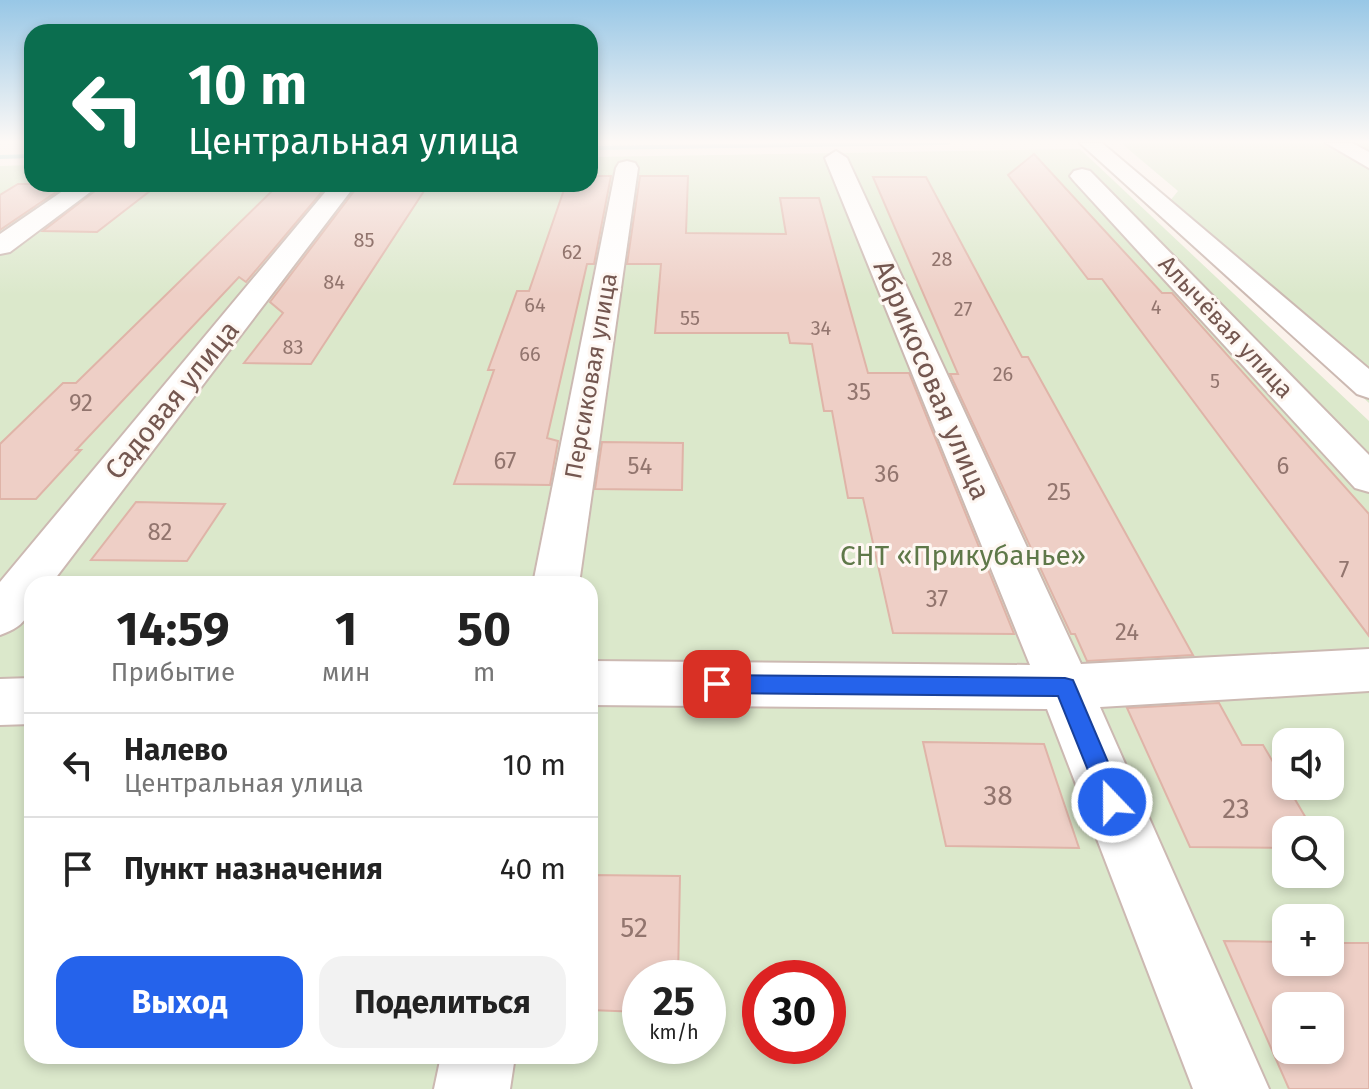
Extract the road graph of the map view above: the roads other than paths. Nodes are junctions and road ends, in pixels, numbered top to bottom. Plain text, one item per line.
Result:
1 (75, 194) edge
2 (336, 194) edge
3 (623, 194) edge
4 (852, 194) edge
5 (1099, 194) edge
6 (1148, 194) edge
7 (0, 246) edge
8 (1369, 387) edge
9 (1369, 479) edge
10 (32, 576) edge
11 (557, 576) edge
12 (24, 586) edge
13 (0, 616) edge
14 (1369, 670) edge
15 (598, 683) edge
16 (1065, 687) junction
17 (24, 701) edge
18 (0, 702) edge
19 (477, 1064) edge
20 (472, 1089) edge
21 (1231, 1089) edge

1 - 7 street
2 - 10 street, Садовая улица
3 - 11 street, Персиковая улица
4 - 16 street, Абрикосовая улица
5 - 9 street, Алычёвая улица
6 - 8 street
12 - 13 street, Садовая улица
14 - 16 street
15 - 16 street
16 - 21 street, Абрикосовая улица
17 - 18 street
19 - 20 street

